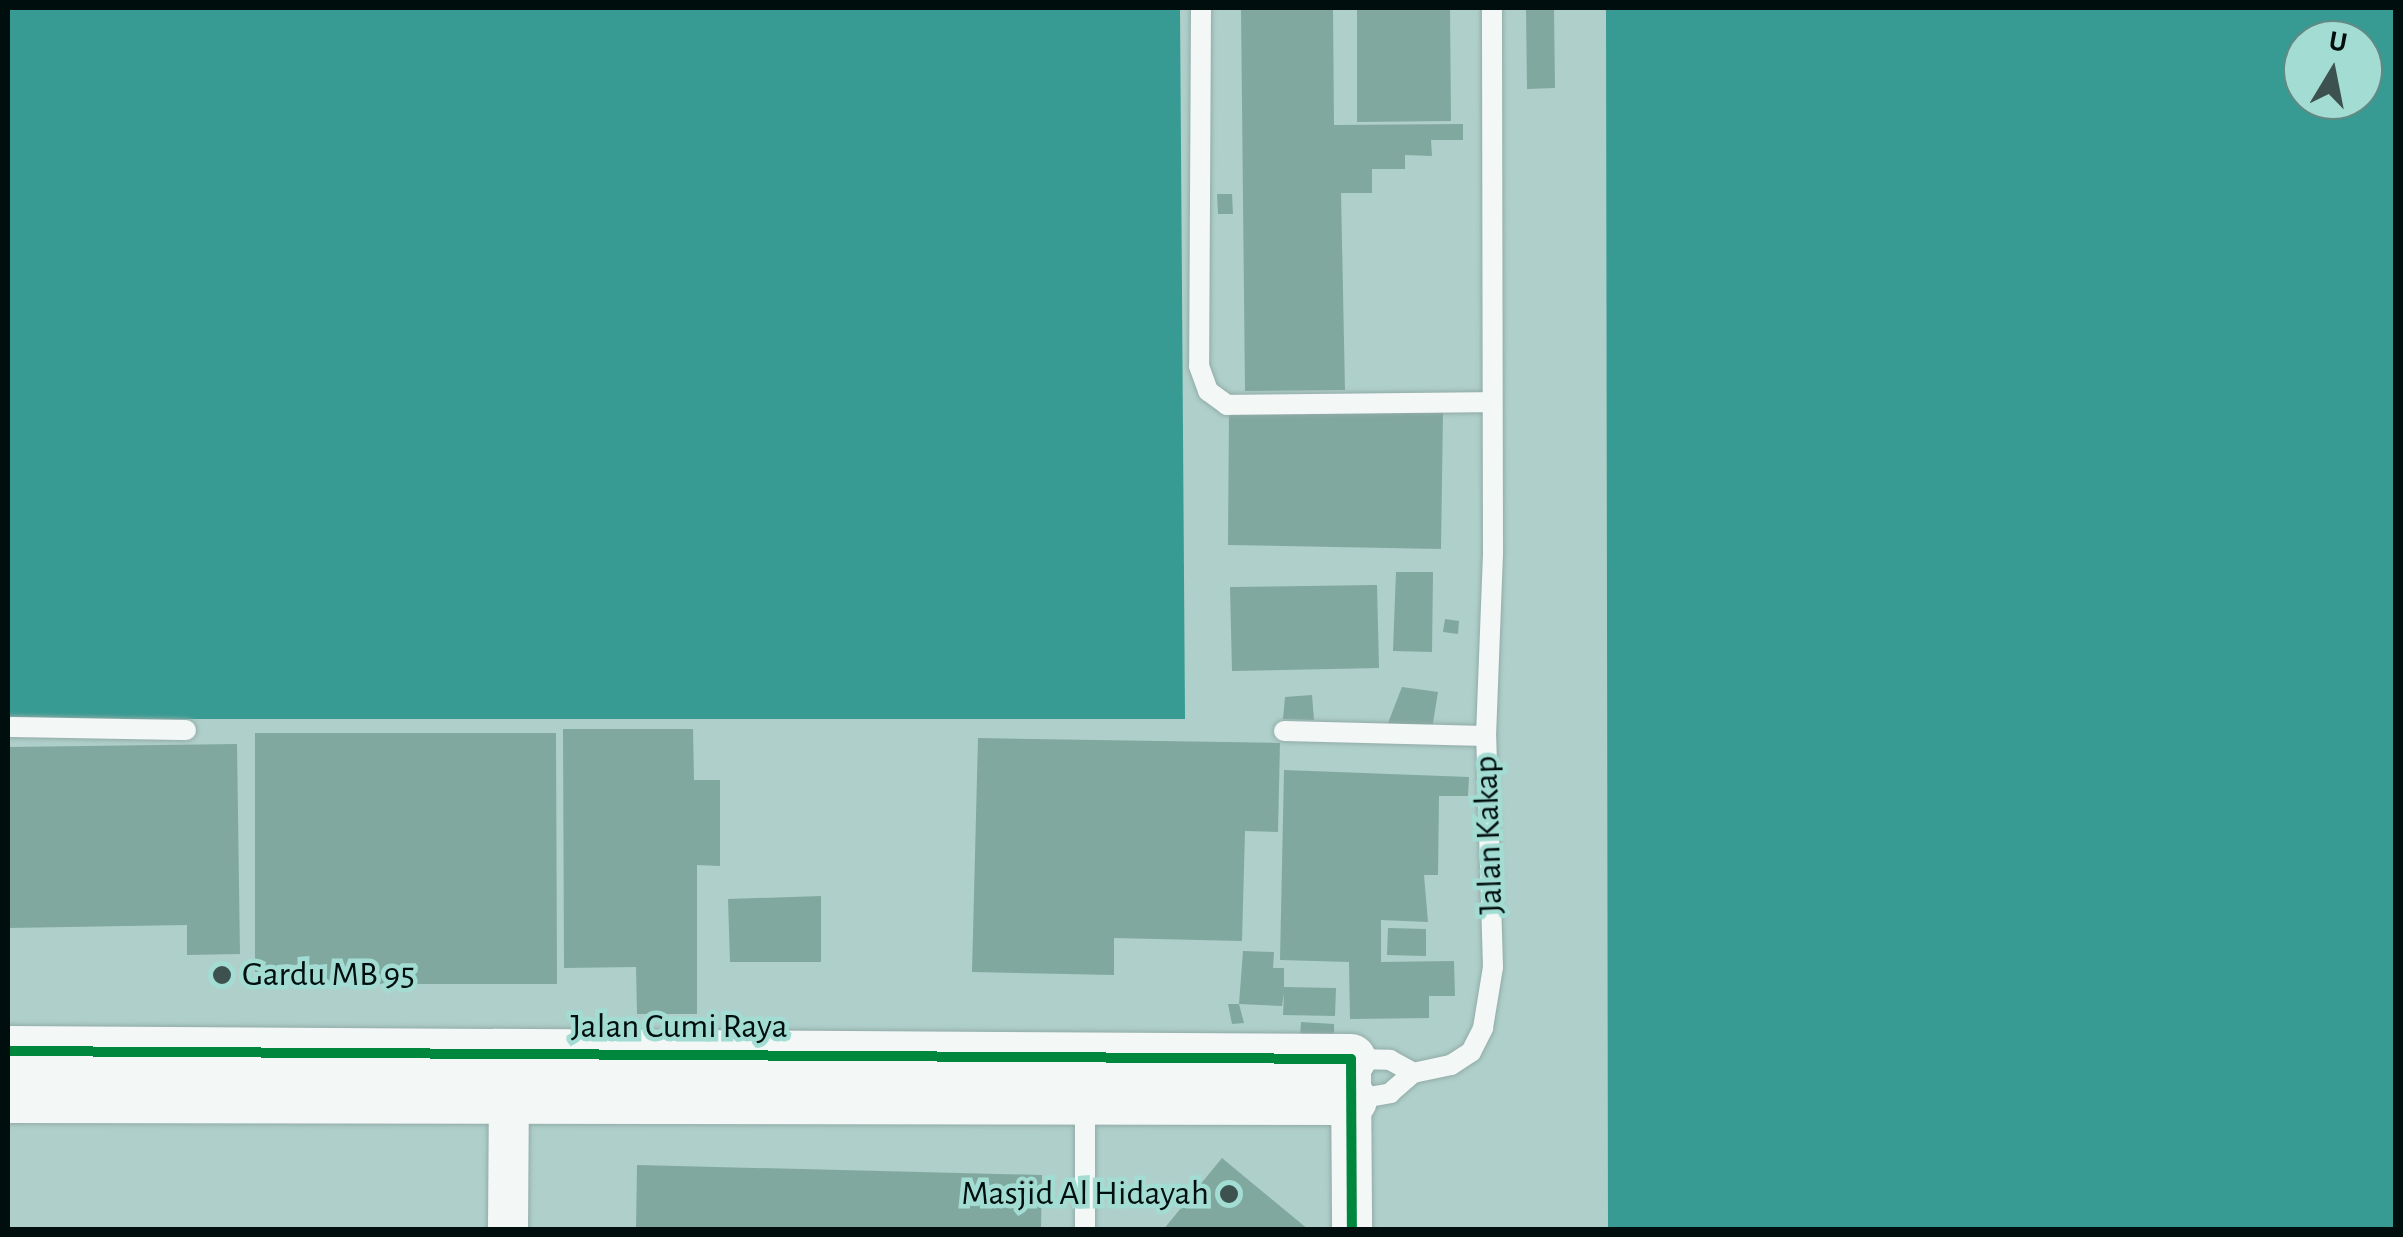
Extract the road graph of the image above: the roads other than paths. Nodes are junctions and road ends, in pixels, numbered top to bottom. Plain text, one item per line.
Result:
1 (1201, 8) edge
2 (1492, 8) edge
3 (1492, 402) junction
4 (8, 727) edge
5 (186, 730) dead end
6 (1284, 730) dead end
7 (1486, 736) junction
8 (8, 1051) edge
9 (1412, 1073) junction
10 (101, 1075) junction
11 (509, 1076) junction
12 (1085, 1079) junction
13 (1351, 1079) junction
14 (8, 1098) edge
15 (508, 1230) edge
16 (1085, 1230) edge
17 (1352, 1230) edge

1 - 3 lane
2 - 3 lane, Jalan Kakap
3 - 7 lane, Jalan Kakap
4 - 5 lane
6 - 7 lane
7 - 9 lane, Jalan Kakap
8 - 10 street, Jalan Cumi Raya
9 - 13 lane
9 - 13 lane, Jalan Kakap
10 - 11 street, Jalan Cumi Raya
10 - 14 street, Jalan Cumi Raya
11 - 12 street, Jalan Cumi Raya
11 - 15 street
12 - 13 street, Jalan Cumi Raya
12 - 16 lane
13 - 17 street

